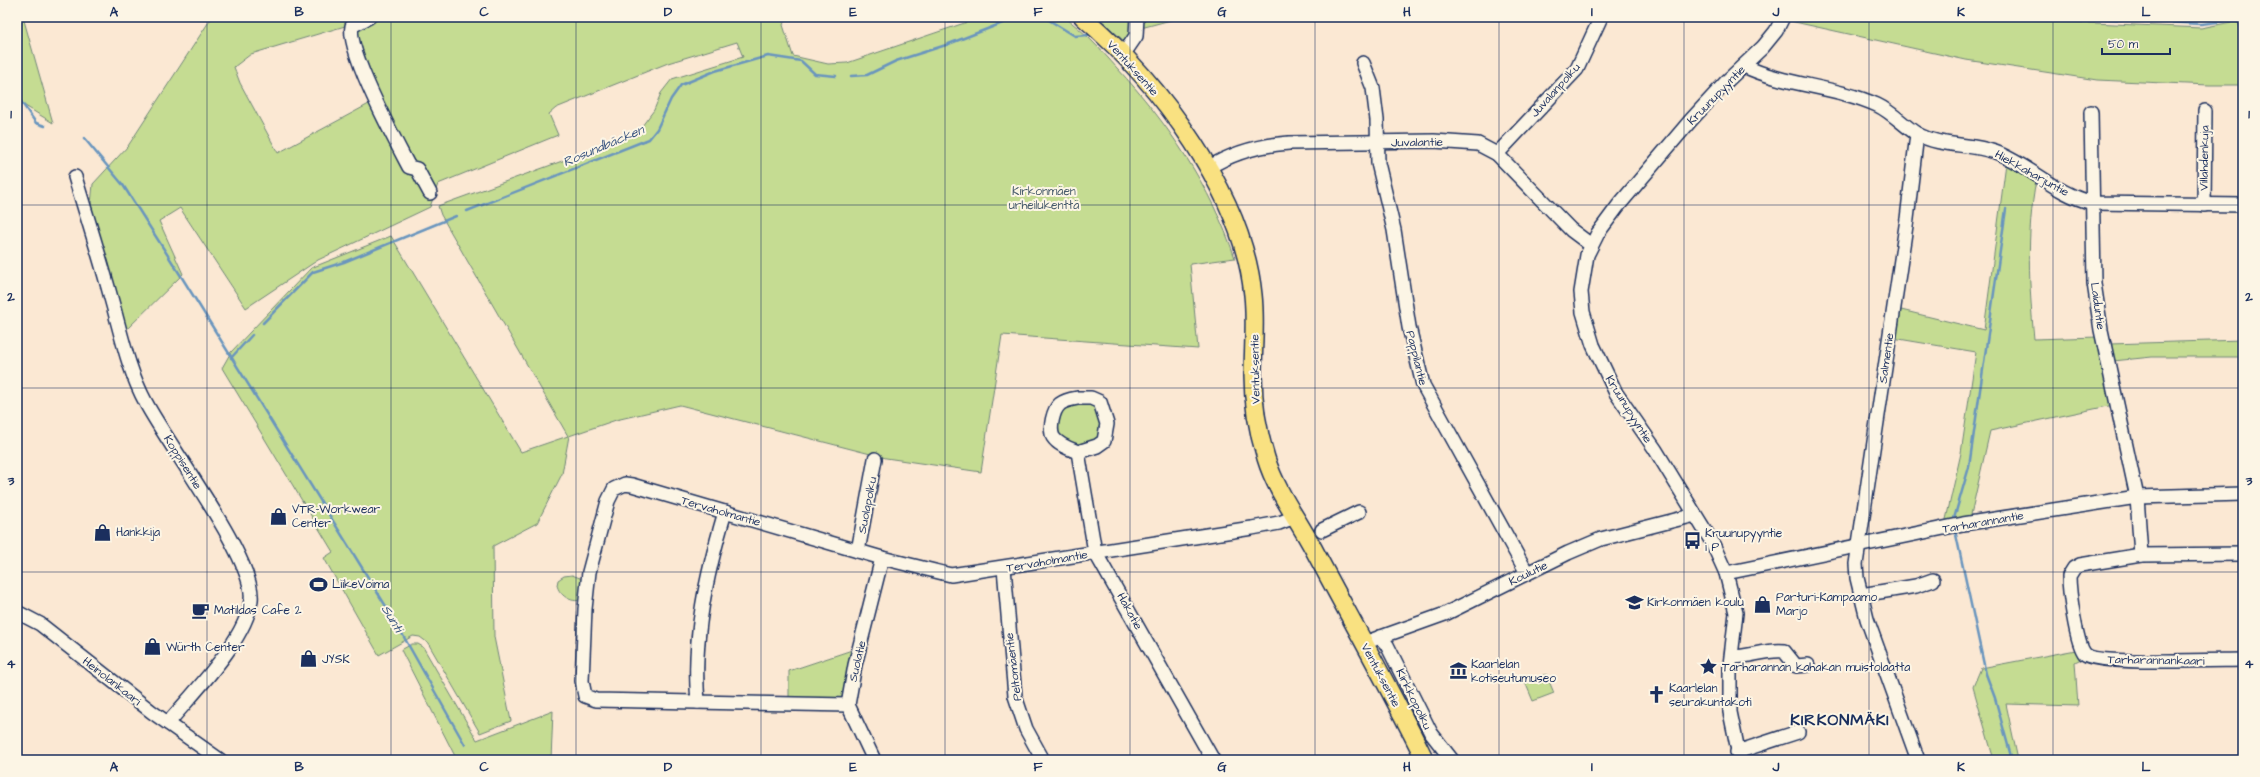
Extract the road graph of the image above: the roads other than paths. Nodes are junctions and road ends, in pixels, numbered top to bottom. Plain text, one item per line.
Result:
1 (369, 17) edge
2 (1083, 17) edge
3 (1137, 17) edge
4 (1601, 17) edge
5 (1783, 17) edge
6 (1123, 54) junction
7 (1364, 63) dead end
8 (1744, 66) junction
9 (2205, 111) dead end
10 (2091, 112) dead end
11 (1917, 134) junction
12 (1377, 143) junction
13 (1497, 154) junction
14 (1208, 168) junction
15 (75, 177) dead end
16 (430, 193) dead end
17 (2093, 203) junction
18 (2204, 205) junction
19 (2243, 205) edge
20 (1591, 245) junction
21 (1078, 452) junction
22 (875, 459) dead end
23 (2243, 494) edge
24 (2137, 497) junction
25 (724, 512) junction
26 (1358, 512) dead end
27 (1695, 515) junction
28 (1295, 517) junction
29 (1322, 530) dead end
30 (1859, 545) junction
31 (858, 551) junction
32 (1096, 552) junction
33 (2243, 554) edge
34 (2141, 555) junction
35 (882, 558) junction
36 (1004, 568) junction
37 (1527, 573) junction
38 (1726, 573) junction
39 (1933, 580) dead end
40 (1860, 595) junction
41 (17, 612) edge
42 (1372, 640) junction
43 (1732, 656) junction
44 (2243, 660) edge
45 (1808, 665) dead end
46 (698, 702) junction
47 (848, 705) junction
48 (168, 723) junction
49 (1798, 732) dead end
50 (211, 755) edge
51 (1739, 756) edge
52 (220, 760) edge
53 (874, 760) edge
54 (1043, 760) edge
55 (1213, 760) edge
56 (1425, 760) edge
57 (1452, 760) edge
58 (1918, 760) edge

1 - 16 street
2 - 6 main road, Ventuksentie
3 - 6 street
4 - 13 street, Juvalanpolku
5 - 8 street, Kruunupyyntie
6 - 14 main road, Ventuksentie
7 - 12 street, Pappilantie
8 - 11 street
8 - 20 street, Kruunupyyntie
9 - 18 street, Villahdenkuja
10 - 17 street, Laiduntie
11 - 17 street, Hiekkaharjuntie
11 - 30 street, Salmentie
12 - 13 street, Juvalantie
12 - 14 street, Juvalantie
12 - 37 street, Pappilantie
13 - 20 street, Juvalantie
14 - 28 main road, Ventuksentie
15 - 48 street, Koppisentie
17 - 18 street, Hiekkaharjuntie
17 - 24 street, Laiduntie
18 - 19 street, Hiekkaharjuntie
20 - 27 street, Kruunupyyntie
21 - 21 street
21 - 32 street, Hakatie
22 - 31 street, Suolapolku
23 - 24 street, Tarharannantie
24 - 30 street, Tarharannantie
24 - 34 street
25 - 31 street, Tervaholmantie
25 - 46 street
25 - 46 street, Tervaholmantie
26 - 29 street
27 - 37 street, Koulutie
27 - 38 street, Kruunupyyntie
28 - 32 street, Tervaholmantie
28 - 42 main road, Ventuksentie
30 - 38 street, Tarharannantie
30 - 40 street, Salmentie
31 - 35 street, Tervaholmantie
32 - 36 street, Tervaholmantie
32 - 55 street, Hakatie
33 - 34 street, Tarharannankaari
34 - 44 street, Tarharannankaari
35 - 36 street, Tervaholmantie
35 - 47 street, Suolatie
36 - 54 street, Peltomäentie
37 - 42 street, Koulutie
38 - 43 street, Kruunupyyntie
39 - 40 street
40 - 58 street, Salmentie
41 - 48 street, Heinolankaari
42 - 56 main road, Ventuksentie
42 - 57 street, Kirkkopolku
43 - 45 street
43 - 51 street, Kruunupyyntie
46 - 47 street, Tervaholmantie
47 - 53 street
48 - 50 street, Heinolankaari
49 - 51 street
50 - 52 street, Heinolankaari

